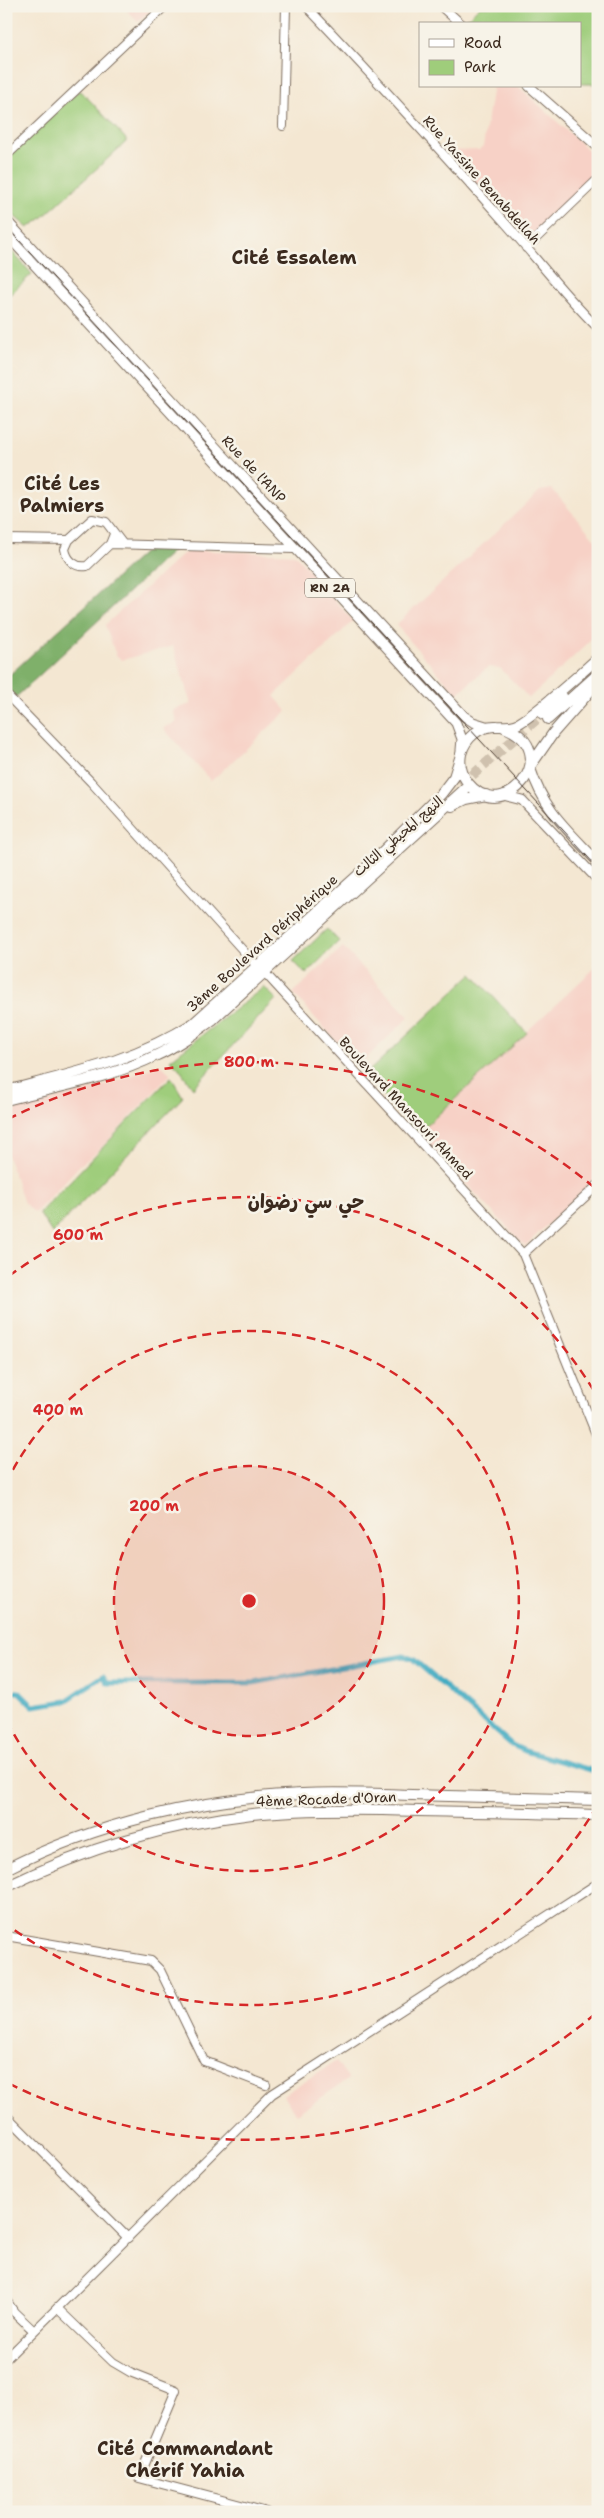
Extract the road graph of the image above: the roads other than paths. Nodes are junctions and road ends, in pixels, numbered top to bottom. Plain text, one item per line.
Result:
1 (165, 6) edge
2 (286, 6) edge
3 (306, 6) edge
4 (440, 6) edge
5 (458, 22) edge
6 (531, 88) edge
7 (283, 126) dead end
8 (598, 147) edge
9 (6, 156) edge
10 (598, 179) edge
11 (598, 188) edge
12 (6, 220) edge
13 (6, 234) edge
14 (528, 249) junction
15 (598, 328) edge
16 (114, 534) junction
17 (6, 539) edge
18 (56, 540) junction
19 (69, 540) junction
20 (122, 543) junction
21 (110, 544) junction
22 (65, 549) junction
23 (294, 549) junction
24 (598, 658) edge
25 (598, 663) edge
26 (598, 674) edge
27 (598, 682) edge
28 (6, 694) edge
29 (489, 726) junction
30 (504, 727) junction
31 (461, 755) junction
32 (530, 766) junction
33 (463, 787) joint
34 (488, 795) junction
35 (504, 795) junction
36 (373, 862) junction
37 (598, 862) edge
38 (598, 880) edge
39 (355, 890) junction
40 (264, 973) junction
41 (6, 1091) edge
42 (6, 1100) edge
43 (598, 1185) edge
44 (523, 1254) junction
45 (598, 1439) edge
46 (598, 1800) edge
47 (598, 1814) edge
48 (6, 1870) edge
49 (598, 1883) edge
50 (6, 1887) edge
51 (6, 1936) edge
52 (266, 2085) dead end
53 (6, 2115) edge
54 (128, 2238) junction
55 (6, 2300) edge
56 (57, 2308) junction
57 (34, 2331) junction
58 (6, 2358) edge
59 (268, 2512) edge

1 - 9 street
2 - 7 street
3 - 14 street, Rue Yassine Benabdellah
4 - 5 main road
6 - 8 main road
10 - 14 street
11 - 14 street
12 - 29 main road, Rue de l'ANP / RN 2A
13 - 23 main road, Rue de l'ANP / RN 2A
14 - 15 street, Rue Yassine Benabdellah
16 - 19 street
16 - 20 street
16 - 21 street
17 - 18 street
18 - 19 street
18 - 22 street
19 - 22 street
20 - 21 street
20 - 23 street
21 - 22 street
23 - 31 main road, Rue de l'ANP / RN 2A
24 - 30 highway
25 - 26 highway
27 - 32 highway
28 - 40 street, Boulevard Mansouri Ahmed
29 - 30 highway
29 - 31 highway
30 - 32 highway
31 - 34 highway
31 - 36 highway, 3ème Boulevard Périphérique
32 - 35 highway
32 - 37 main road
33 - 36 highway, النهج المحيطي الثالث
33 - 39 highway, 3ème Boulevard Périphérique
34 - 35 highway
34 - 39 highway, النهج المحيطي الثالث
35 - 38 main road
36 - 40 highway, 3ème Boulevard Périphérique
39 - 40 highway, 3ème Boulevard Périphérique
40 - 41 highway, 3ème Boulevard Périphérique
40 - 42 highway, 3ème Boulevard Périphérique
40 - 44 street, Boulevard Mansouri Ahmed
43 - 44 street
44 - 45 street
46 - 48 highway, 4ème Rocade d'Oran
47 - 50 highway, 4ème Rocade d'Oran
49 - 54 street
51 - 52 street
53 - 54 street
54 - 56 street
55 - 57 street
56 - 57 street
56 - 59 street
57 - 58 street

